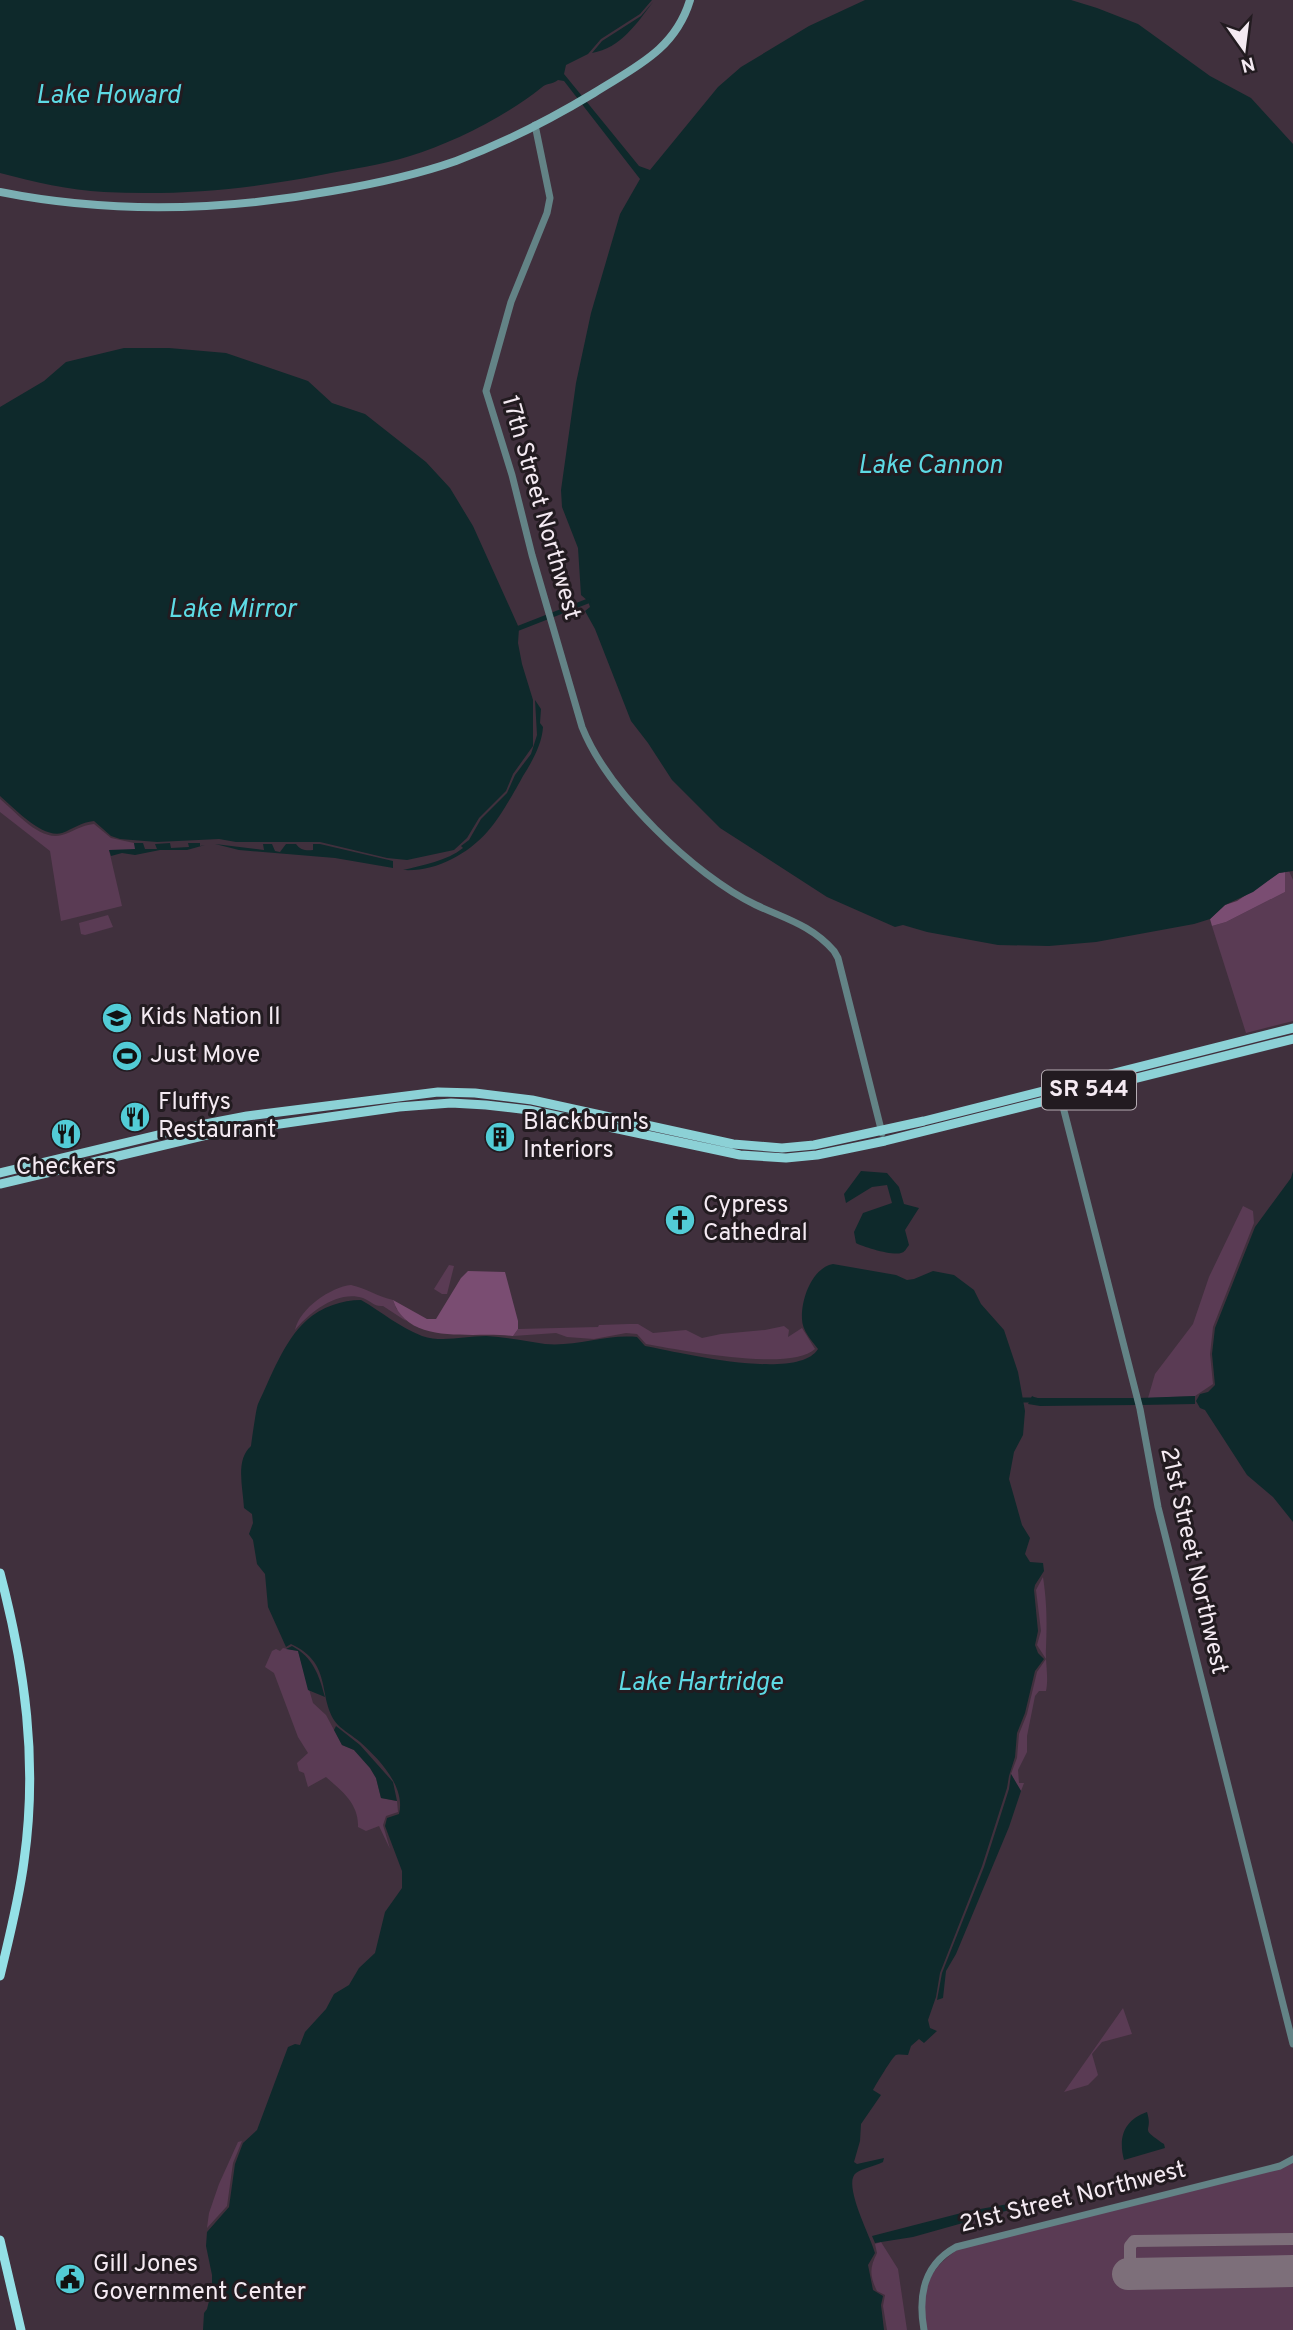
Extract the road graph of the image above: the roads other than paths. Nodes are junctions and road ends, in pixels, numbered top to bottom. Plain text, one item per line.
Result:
1 (691, 0) edge
2 (535, 125) junction
3 (0, 191) edge
4 (1293, 1028) edge
5 (1270, 1034) junction
6 (1293, 1039) edge
7 (1273, 1044) junction
8 (1059, 1092) junction
9 (502, 1095) junction
10 (451, 1103) junction
11 (280, 1112) junction
12 (247, 1116) junction
13 (245, 1129) junction
14 (228, 1132) junction
15 (883, 1136) junction
16 (113, 1144) junction
17 (116, 1155) junction
18 (42, 1162) junction
19 (0, 1172) edge
20 (45, 1173) junction
21 (0, 1184) edge
22 (0, 1573) edge
23 (0, 1976) edge
24 (1293, 2044) edge
25 (1293, 2159) edge
26 (0, 2240) edge
27 (21, 2330) edge
28 (924, 2330) edge

1 - 2 main road
2 - 3 main road
2 - 15 street, 17th Street Northwest
4 - 5 main road, SR 544
5 - 7 main road
5 - 8 main road, SR 544
6 - 7 main road, SR 544
7 - 8 main road, SR 544
8 - 15 main road, SR 544
8 - 24 street, 21st Street Northwest
9 - 10 main road
9 - 11 main road, SR 544
9 - 15 main road, SR 544
10 - 13 main road, SR 544
10 - 15 main road, SR 544
11 - 12 main road, SR 544
11 - 13 main road
12 - 14 main road
12 - 16 main road, SR 544
13 - 14 main road, SR 544
14 - 17 main road, SR 544
16 - 17 main road
16 - 18 main road, SR 544
17 - 20 main road, SR 544
18 - 19 main road, SR 544
18 - 20 main road
20 - 21 main road, SR 544
22 - 23 highway
25 - 28 street, 21st Street Northwest
26 - 27 highway

